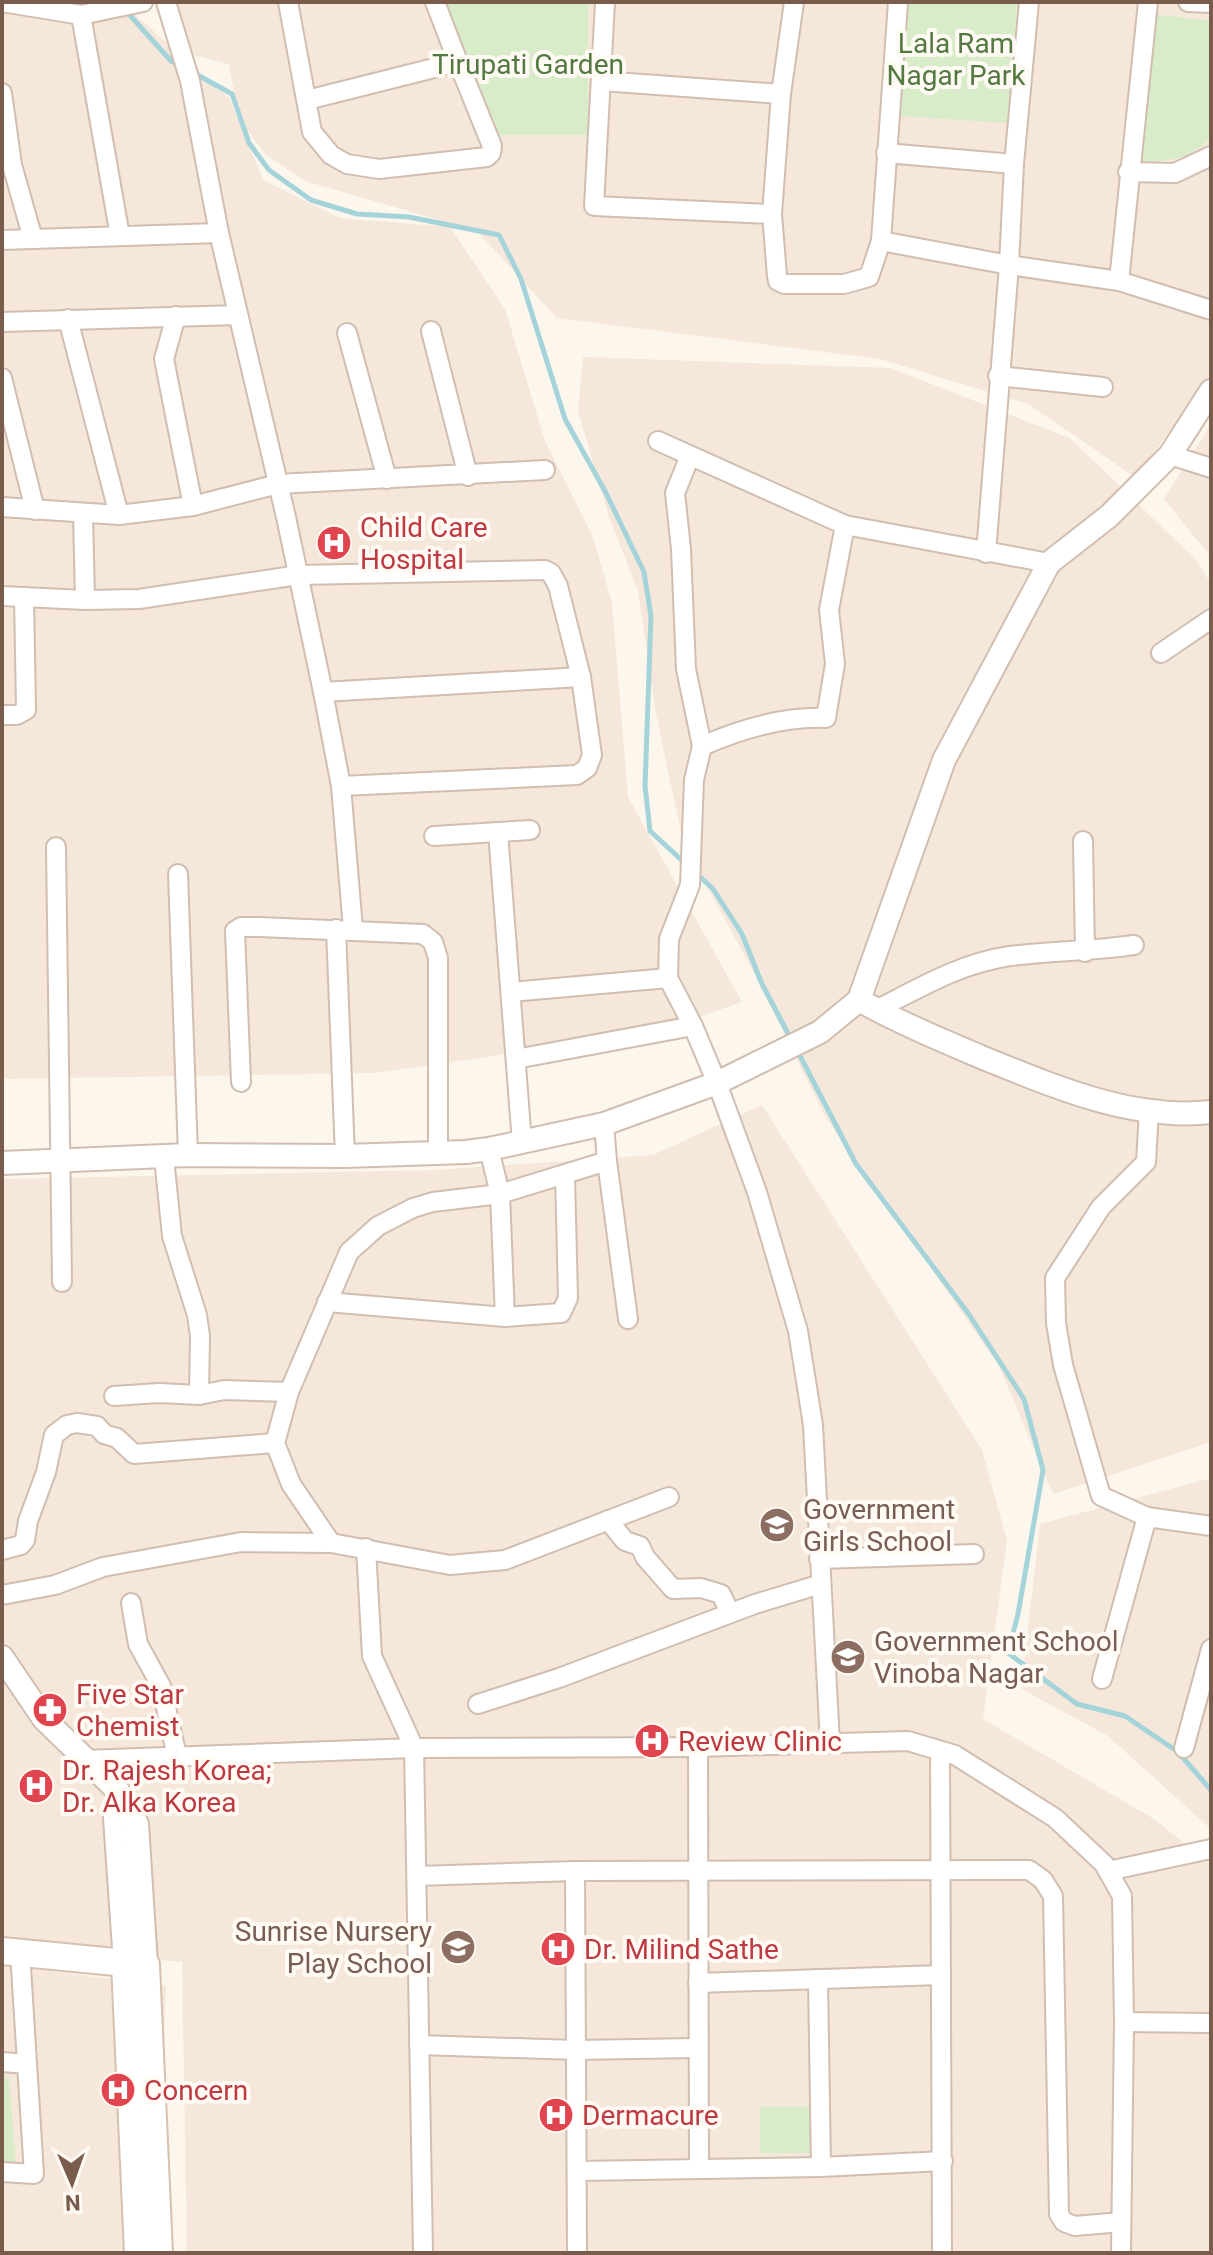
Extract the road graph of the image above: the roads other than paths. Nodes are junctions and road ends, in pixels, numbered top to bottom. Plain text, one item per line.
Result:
1 (2, 2) edge
2 (140, 2) edge
3 (166, 2) edge
4 (288, 2) edge
5 (435, 2) edge
6 (605, 2) edge
7 (794, 2) edge
8 (898, 2) edge
9 (1029, 2) edge
10 (1148, 2) edge
11 (1188, 2) edge
12 (1211, 3) edge
13 (81, 15) junction
14 (458, 62) junction
15 (601, 81) junction
16 (2, 93) edge
17 (781, 94) junction
18 (307, 100) junction
19 (886, 153) junction
20 (1211, 156) edge
21 (1014, 164) junction
22 (7, 165) edge
23 (1128, 172) junction
24 (772, 214) junction
25 (219, 233) junction
26 (120, 236) junction
27 (33, 239) junction
28 (2, 240) edge
29 (881, 241) junction
30 (1009, 265) junction
31 (1119, 281) junction
32 (1211, 310) edge
33 (238, 315) junction
34 (176, 316) junction
35 (68, 319) junction
36 (2, 322) edge
37 (431, 331) dead end
38 (347, 333) dead end
39 (998, 376) junction
40 (2, 378) edge
41 (1103, 387) dead end
42 (1211, 391) edge
43 (6, 411) edge
44 (658, 441) dead end
45 (1170, 455) junction
46 (690, 456) junction
47 (1211, 468) edge
48 (545, 470) dead end
49 (468, 476) junction
50 (387, 479) junction
51 (278, 484) junction
52 (193, 506) junction
53 (2, 507) edge
54 (35, 510) junction
55 (83, 514) junction
56 (119, 515) junction
57 (845, 525) junction
58 (986, 553) junction
59 (1049, 563) junction
60 (299, 575) junction
61 (2, 596) edge
62 (24, 597) junction
63 (85, 600) junction
64 (1211, 619) edge
65 (1161, 653) dead end
66 (581, 677) junction
67 (323, 692) junction
68 (2, 715) edge
69 (702, 746) junction
70 (341, 786) junction
71 (530, 830) dead end
72 (498, 832) junction
73 (434, 836) dead end
74 (1083, 841) dead end
75 (56, 847) dead end
76 (178, 874) dead end
77 (344, 929) junction
78 (1134, 945) dead end
79 (1085, 952) junction
80 (668, 978) junction
81 (511, 992) junction
82 (868, 1005) junction
83 (693, 1026) junction
84 (516, 1059) junction
85 (241, 1082) dead end
86 (717, 1083) junction
87 (1149, 1111) junction
88 (1211, 1112) edge
89 (604, 1124) junction
90 (522, 1143) junction
91 (489, 1149) junction
92 (438, 1153) junction
93 (188, 1155) junction
94 (345, 1156) junction
95 (164, 1158) junction
96 (607, 1161) junction
97 (61, 1162) junction
98 (2, 1163) edge
99 (565, 1175) junction
100 (500, 1194) junction
101 (62, 1282) dead end
102 (327, 1302) junction
103 (505, 1317) junction
104 (628, 1319) dead end
105 (289, 1392) junction
106 (199, 1395) junction
107 (114, 1396) dead end
108 (275, 1443) junction
109 (669, 1497) dead end
110 (1147, 1517) junction
111 (608, 1520) junction
112 (1211, 1526) edge
113 (331, 1543) junction
114 (366, 1548) junction
115 (2, 1550) edge
116 (974, 1554) dead end
117 (819, 1559) junction
118 (821, 1584) junction
119 (2, 1595) edge
120 (131, 1603) dead end
121 (730, 1613) junction
122 (1211, 1649) edge
123 (2, 1657) edge
124 (1102, 1679) dead end
125 (478, 1704) dead end
126 (830, 1743) junction
127 (698, 1747) junction
128 (414, 1748) junction
129 (1184, 1748) dead end
130 (940, 1751) junction
131 (177, 1756) junction
132 (84, 1760) junction
133 (1211, 1849) edge
134 (940, 1868) junction
135 (698, 1870) junction
136 (575, 1871) junction
137 (1108, 1871) junction
138 (417, 1876) junction
139 (11, 1952) edge
140 (135, 1964) junction
141 (941, 1975) junction
142 (818, 1979) junction
143 (698, 1983) junction
144 (1124, 2022) junction
145 (1211, 2023) edge
146 (419, 2045) junction
147 (697, 2048) junction
148 (576, 2050) junction
149 (2, 2062) edge
150 (27, 2064) junction
151 (943, 2161) junction
152 (821, 2167) junction
153 (699, 2169) junction
154 (578, 2171) junction
155 (2, 2172) edge
156 (1121, 2222) junction
157 (138, 2253) edge
158 (159, 2253) edge
159 (423, 2253) edge
160 (577, 2253) edge
161 (942, 2253) edge
162 (1121, 2253) edge

1 - 13 street
2 - 13 street
3 - 25 street
4 - 18 street
5 - 14 street
6 - 15 street
7 - 17 street
8 - 19 street
9 - 21 street
10 - 23 street
11 - 12 street
13 - 26 street
14 - 18 street
14 - 18 street
15 - 17 street
15 - 24 street
16 - 22 street
17 - 24 street
19 - 21 street
19 - 29 street
20 - 23 street
21 - 30 street
22 - 27 street
23 - 31 street
24 - 29 street
25 - 26 street
25 - 33 street
26 - 27 street
27 - 28 street
29 - 30 street
30 - 31 street
30 - 39 street
31 - 32 street
33 - 34 street
33 - 51 street
34 - 35 street
34 - 52 street
35 - 36 street
35 - 56 street
37 - 49 street
38 - 50 street
39 - 41 street
39 - 58 street
40 - 43 street
42 - 45 street
43 - 54 street
44 - 46 street
45 - 47 street
45 - 59 street
46 - 57 street
46 - 69 street
48 - 49 street
49 - 50 street
50 - 51 street
51 - 52 street
51 - 60 street
52 - 56 street
53 - 54 street
54 - 55 street
55 - 56 street
55 - 63 street
57 - 58 street
57 - 69 street
58 - 59 street
59 - 82 street
60 - 63 street
60 - 66 street
60 - 67 street
61 - 62 street
62 - 63 street
62 - 68 street
64 - 65 street
66 - 67 street
66 - 70 street
67 - 70 street
69 - 80 street
70 - 77 street
71 - 72 street
72 - 73 street
72 - 81 street
74 - 79 street
75 - 97 street
76 - 93 street
77 - 85 street
77 - 92 street
77 - 94 street
78 - 79 street
79 - 82 street
80 - 81 street
80 - 83 street
81 - 84 street
82 - 86 street
82 - 87 street
83 - 84 street
83 - 86 street
84 - 90 street
86 - 89 street
86 - 117 street
87 - 88 street
87 - 110 street
89 - 90 street
89 - 96 street
90 - 91 street
91 - 92 street
91 - 100 street
92 - 94 street
93 - 94 street
93 - 95 street
95 - 97 street
95 - 106 street
96 - 99 street
96 - 104 street
97 - 98 street
97 - 101 street
99 - 100 street
99 - 103 street
100 - 102 street
100 - 103 street
102 - 103 street
102 - 105 street
105 - 106 street
105 - 108 street
106 - 107 street
108 - 113 street
108 - 115 street
109 - 111 street
110 - 112 street
110 - 124 street
111 - 114 street
111 - 121 street
113 - 114 street
113 - 119 street
114 - 128 street
116 - 117 street
117 - 118 street
118 - 121 street
118 - 126 street
120 - 131 street
121 - 125 street
122 - 129 street
123 - 132 street
126 - 127 street
126 - 130 street
127 - 128 street
127 - 135 street
128 - 131 street
128 - 138 street
130 - 134 street
130 - 137 street
131 - 132 street
132 - 140 street
133 - 137 street
134 - 135 street
134 - 141 street
134 - 156 street
135 - 136 street
135 - 143 street
136 - 138 street
136 - 148 street
137 - 144 street
138 - 146 street
139 - 140 main road
139 - 150 street
140 - 157 main road
140 - 158 main road
141 - 142 street
141 - 151 street
142 - 143 street
142 - 152 street
143 - 147 street
144 - 145 street
144 - 156 street
146 - 148 street
146 - 159 street
147 - 148 street
147 - 153 street
148 - 154 street
149 - 150 street
150 - 155 street
151 - 152 street
151 - 161 street
152 - 153 street
153 - 154 street
154 - 160 street
156 - 162 street

